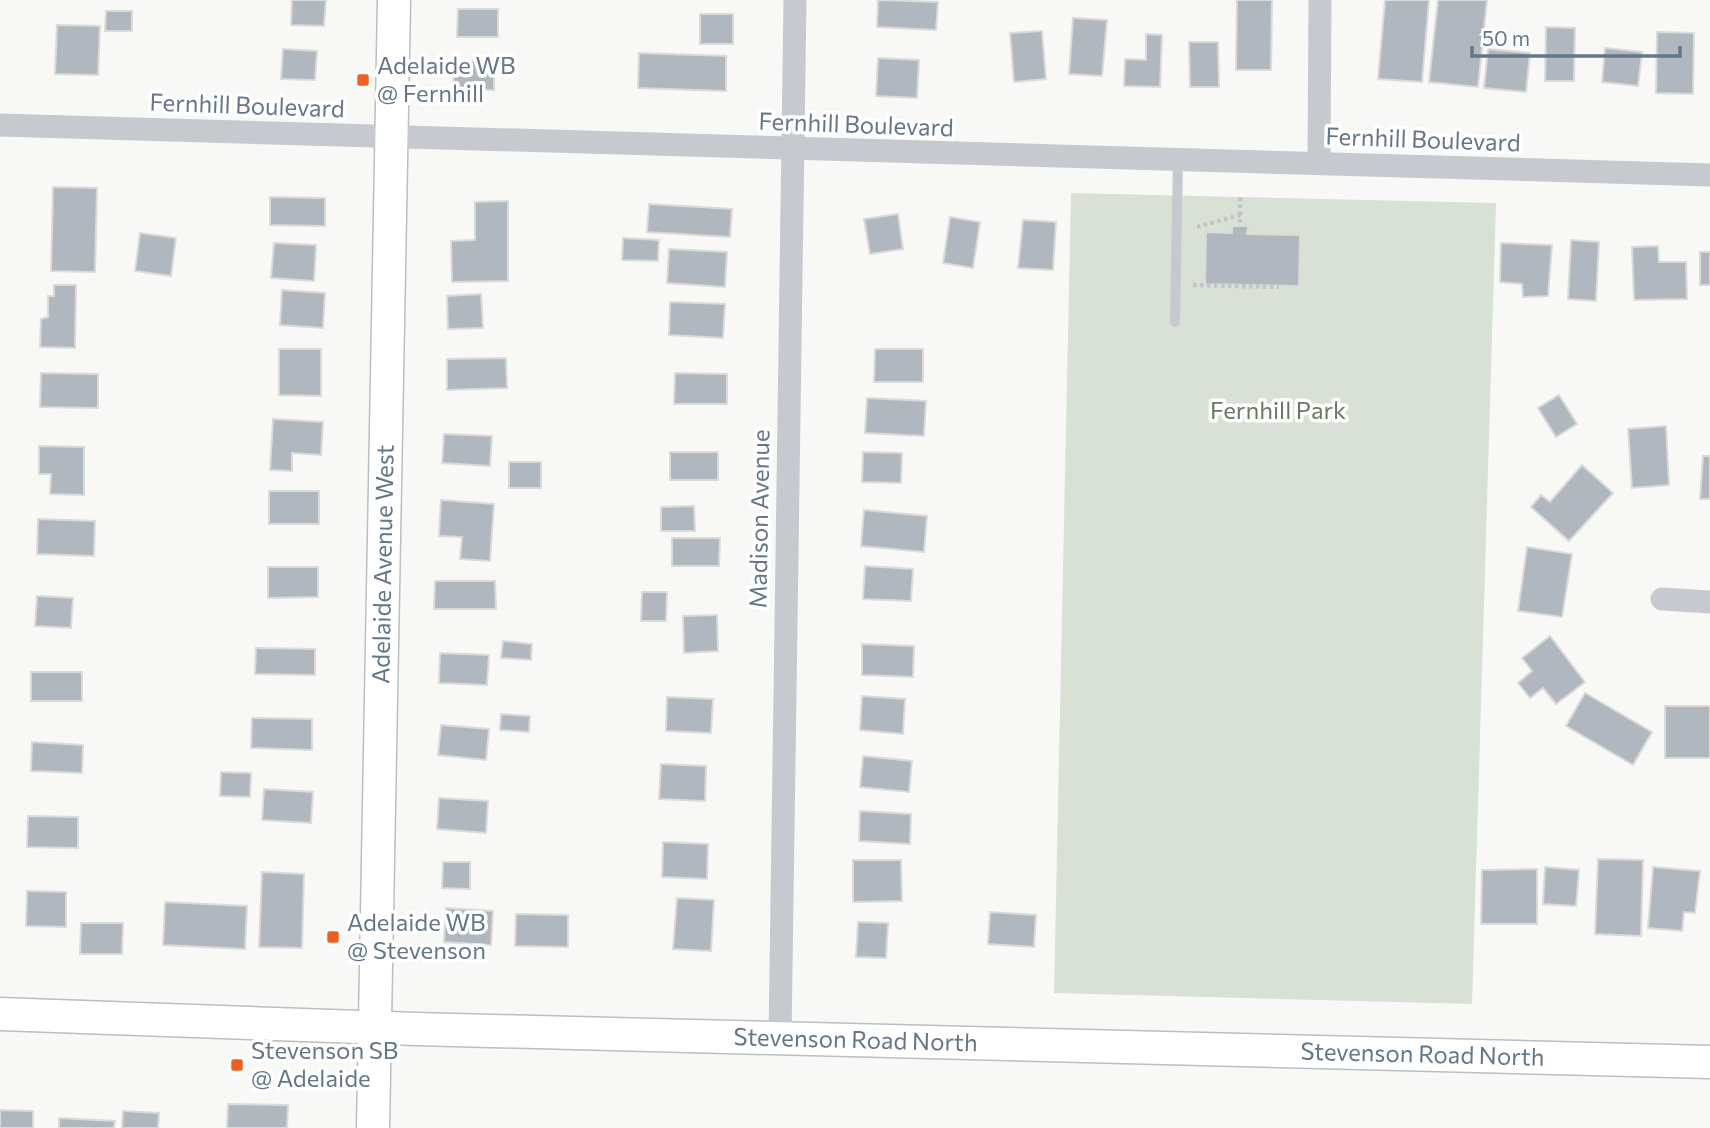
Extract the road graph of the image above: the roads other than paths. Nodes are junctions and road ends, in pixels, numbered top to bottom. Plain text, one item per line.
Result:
1 (394, 0) edge
2 (795, 0) edge
3 (1320, 0) edge
4 (0, 125) edge
5 (391, 136) junction
6 (791, 150) junction
7 (1178, 160) junction
8 (1319, 163) junction
9 (1710, 175) edge
10 (1175, 322) dead end
11 (1662, 599) dead end
12 (1710, 602) edge
13 (0, 1014) edge
14 (374, 1028) junction
15 (780, 1039) junction
16 (1710, 1062) edge
17 (373, 1128) edge

1 - 5 main road, Adelaide Avenue West
2 - 6 street, Madison Avenue
3 - 8 street
4 - 5 street, Fernhill Boulevard
5 - 6 street, Fernhill Boulevard
5 - 14 main road, Adelaide Avenue West
6 - 7 street, Fernhill Boulevard
6 - 15 street, Madison Avenue
7 - 8 street, Fernhill Boulevard
7 - 10 lane
8 - 9 street, Fernhill Boulevard
11 - 12 street
13 - 14 main road, Stevenson Road North
14 - 15 main road, Stevenson Road North
14 - 17 main road, Adelaide Avenue West
15 - 16 main road, Stevenson Road North

